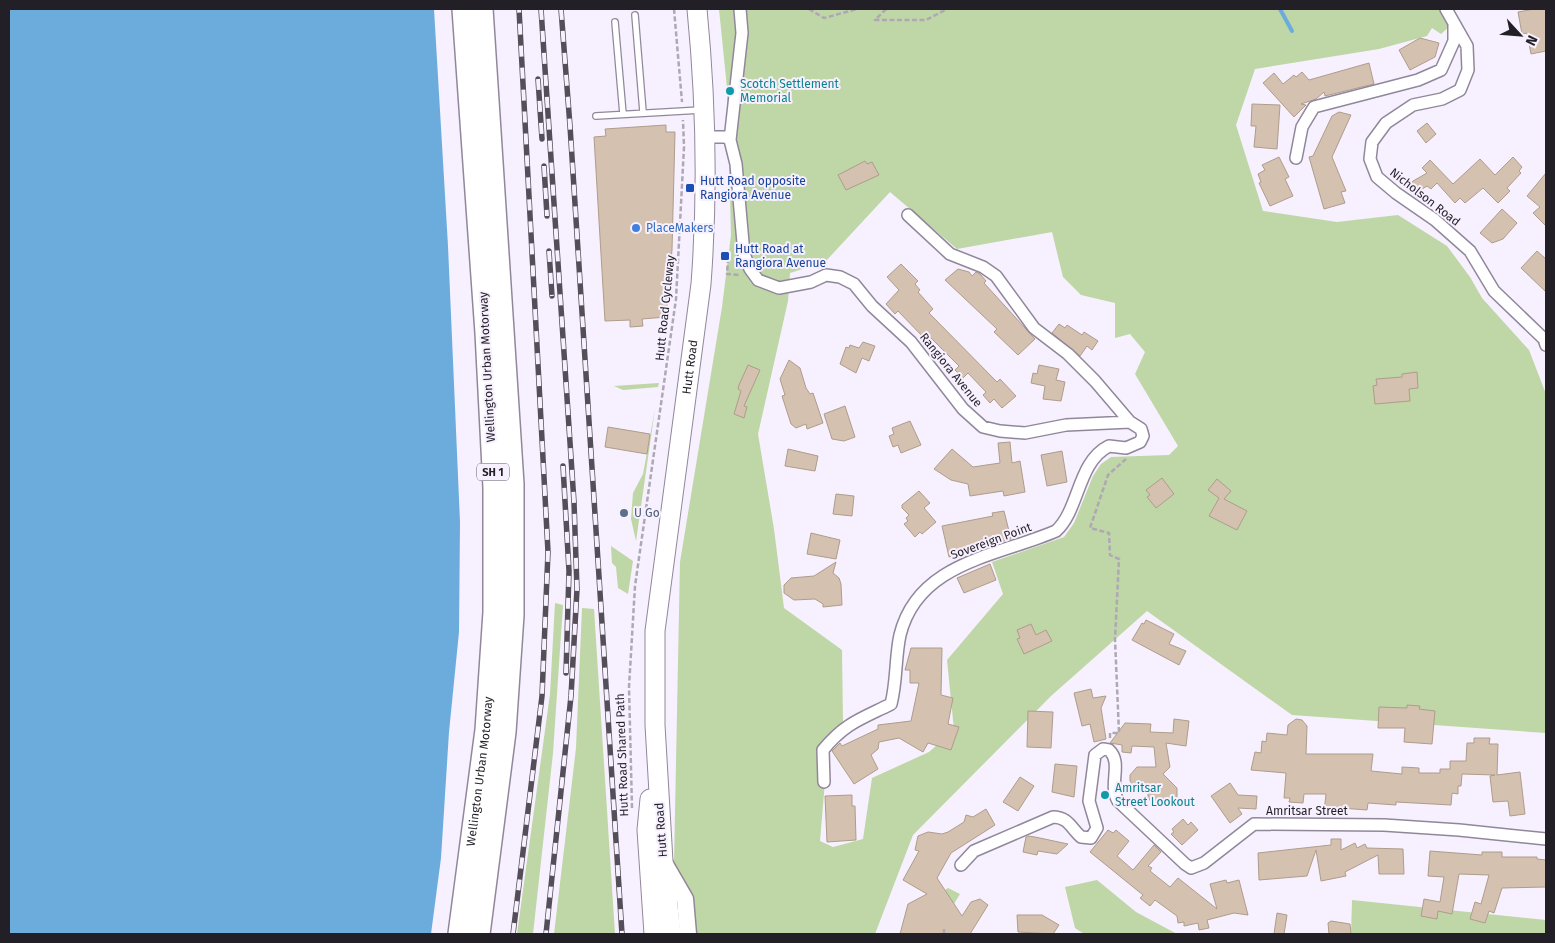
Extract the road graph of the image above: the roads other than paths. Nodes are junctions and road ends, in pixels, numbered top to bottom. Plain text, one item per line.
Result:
1 (463, 9) edge
2 (482, 9) edge
3 (697, 9) edge
4 (740, 9) edge
5 (1446, 9) edge
6 (635, 15) dead end
7 (615, 22) dead end
8 (1454, 24) junction
9 (705, 110) junction
10 (643, 112) junction
11 (623, 114) junction
12 (596, 116) dead end
13 (706, 137) junction
14 (730, 140) junction
15 (1296, 158) dead end
16 (908, 215) dead end
17 (1546, 345) edge
18 (1130, 422) junction
19 (655, 725) junction
20 (824, 782) dead end
21 (1546, 840) edge
22 (663, 861) junction
23 (961, 865) dead end
24 (459, 934) edge
25 (479, 934) edge
26 (654, 934) edge
27 (671, 934) edge
28 (688, 934) edge

1 - 24 highway, Wellington Urban Motorway / SH 1
2 - 25 highway, Wellington Urban Motorway / SH 1
3 - 9 main road, Hutt Road
4 - 14 street
5 - 8 street, Nicholson Road
6 - 10 lane
7 - 11 lane
8 - 15 street
8 - 17 street, Nicholson Road
9 - 10 lane
9 - 13 main road, Hutt Road
10 - 11 lane
11 - 12 lane
13 - 14 street
13 - 19 main road, Hutt Road
14 - 18 street, Rangiora Avenue
16 - 18 street
18 - 20 street, Sovereign Point
19 - 22 main road, Hutt Road
19 - 26 main road, Hutt Road
21 - 23 street, Amritsar Street
22 - 26 main road
22 - 27 main road, Hutt Road
22 - 28 main road

